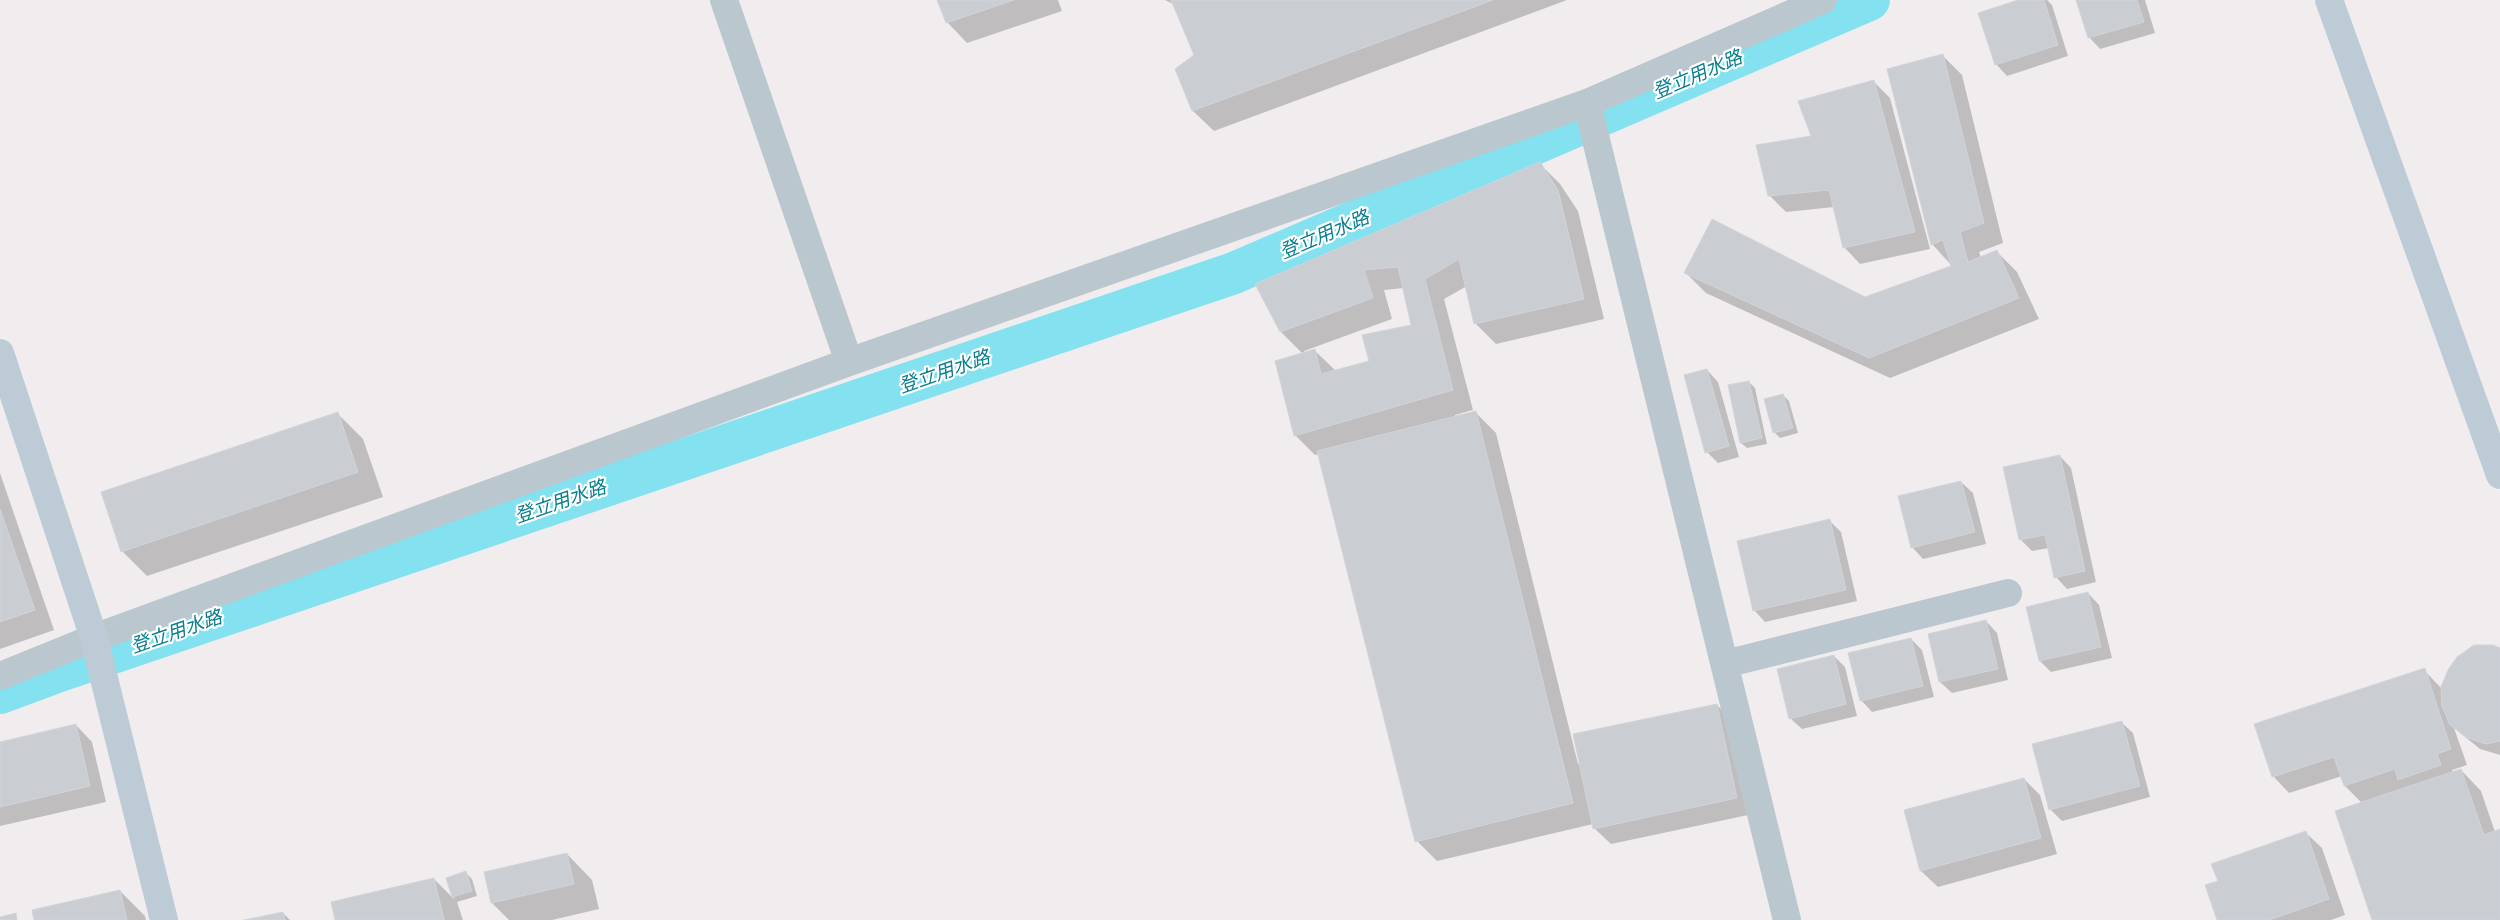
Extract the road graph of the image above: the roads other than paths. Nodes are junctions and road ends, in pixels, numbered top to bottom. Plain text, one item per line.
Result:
1 (724, 0) edge
2 (1823, 0) edge
3 (2330, 0) edge
4 (1587, 102) junction
5 (0, 353) edge
6 (849, 362) junction
7 (2492, 424) edge
8 (2500, 475) edge
9 (2008, 593) dead end
10 (94, 638) junction
11 (1725, 664) junction
12 (0, 676) edge
13 (164, 920) edge
14 (1787, 920) edge

1 - 6 street
2 - 4 street
3 - 7 street
4 - 6 street
4 - 11 street
5 - 10 street
6 - 10 street
7 - 8 street
9 - 11 street
10 - 12 street
10 - 13 street
11 - 14 street

